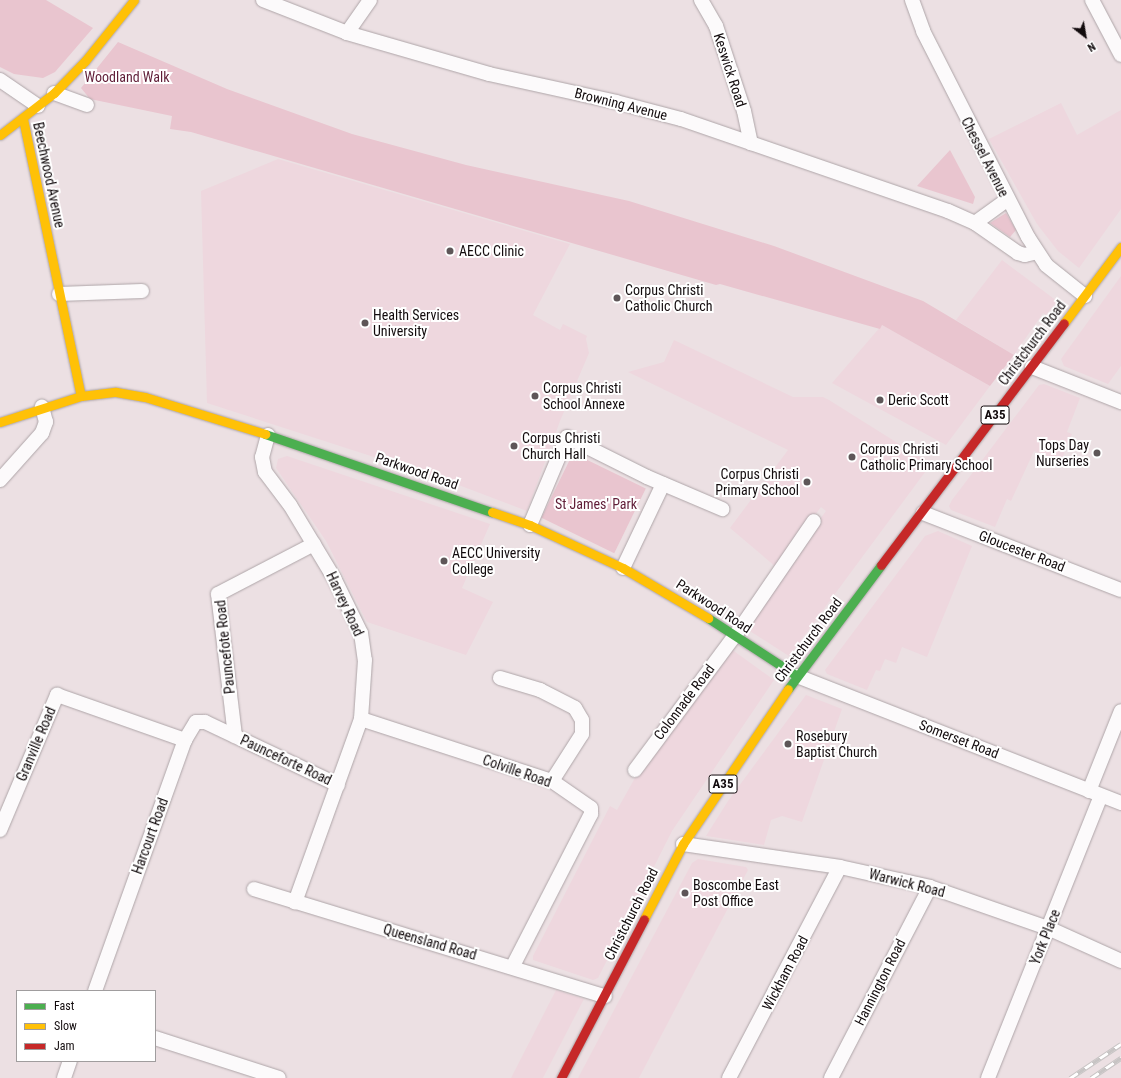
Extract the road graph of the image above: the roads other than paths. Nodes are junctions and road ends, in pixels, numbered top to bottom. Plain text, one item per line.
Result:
1 (134, 0) edge
2 (263, 0) edge
3 (370, 0) edge
4 (701, 0) edge
5 (912, 0) edge
6 (1092, 0) edge
7 (347, 33) junction
8 (1121, 55) edge
9 (0, 80) edge
10 (54, 92) junction
11 (38, 106) junction
12 (87, 106) dead end
13 (23, 119) junction
14 (0, 135) edge
15 (751, 143) junction
16 (1007, 200) junction
17 (975, 223) junction
18 (1121, 247) edge
19 (1037, 252) junction
20 (142, 291) dead end
21 (59, 294) junction
22 (1085, 296) junction
23 (1032, 367) junction
24 (81, 396) junction
25 (1121, 402) edge
26 (42, 406) junction
27 (0, 422) edge
28 (268, 435) junction
29 (0, 480) edge
30 (663, 484) junction
31 (722, 509) dead end
32 (923, 513) junction
33 (814, 521) dead end
34 (530, 525) junction
35 (314, 544) junction
36 (623, 568) junction
37 (1121, 590) edge
38 (734, 635) junction
39 (797, 676) junction
40 (500, 678) dead end
41 (1121, 711) edge
42 (361, 719) junction
43 (235, 736) junction
44 (185, 740) junction
45 (635, 770) dead end
46 (552, 781) junction
47 (338, 785) junction
48 (1095, 793) junction
49 (1121, 803) edge
50 (1, 827) edge
51 (683, 844) junction
52 (840, 867) junction
53 (930, 886) junction
54 (254, 889) dead end
55 (295, 902) junction
56 (1048, 928) junction
57 (1121, 961) edge
58 (513, 966) junction
59 (95, 990) edge
60 (605, 996) junction
61 (156, 1038) edge
62 (70, 1062) edge
63 (64, 1078) edge
64 (279, 1078) edge
65 (561, 1078) edge
66 (729, 1078) edge
67 (830, 1078) edge
68 (988, 1078) edge

1 - 10 main road, Beechwood Avenue
2 - 7 street, Browning Avenue
3 - 7 street
4 - 15 street, Keswick Road
5 - 16 street, Chessel Avenue
6 - 8 street
7 - 15 street, Browning Avenue
9 - 11 street
10 - 11 main road, Beechwood Avenue
10 - 12 street
11 - 13 main road, Beechwood Avenue
13 - 14 main road
13 - 21 main road, Beechwood Avenue
15 - 17 street, Browning Avenue
16 - 17 street
16 - 19 street, Chessel Avenue
17 - 19 street, Browning Avenue
18 - 22 main road, Christchurch Road / A35
19 - 22 street, Chessel Avenue
20 - 21 street
21 - 24 main road, Beechwood Avenue
22 - 23 main road, Christchurch Road / A35
23 - 25 street
23 - 32 main road, Christchurch Road / A35
24 - 26 main road, Parkwood Road
24 - 28 main road, Parkwood Road
26 - 27 main road, Parkwood Road
26 - 29 street
28 - 34 main road, Parkwood Road
28 - 35 street, Harvey Road
30 - 31 street
30 - 34 street
30 - 36 street
32 - 37 street, Gloucester Road
32 - 39 main road, Christchurch Road / A35
33 - 38 street, Colonnade Road
34 - 36 main road, Parkwood Road
35 - 42 street, Harvey Road
35 - 43 street, Pauncefote Road
36 - 38 main road, Parkwood Road
38 - 39 main road, Parkwood Road
38 - 45 street, Colonnade Road
39 - 48 street, Somerset Road
39 - 51 main road, Christchurch Road / A35
40 - 46 street
41 - 48 street, York Place
42 - 46 street, Colville Road
42 - 47 street, Harvey Road
43 - 44 street, Harcourt Road
43 - 47 street, Paunceforte Road
44 - 50 street, Granville Road
44 - 59 street, Harcourt Road
46 - 58 street, Colville Road
47 - 55 street, Harvey Road
48 - 49 street, Somerset Road
48 - 56 street, York Place
51 - 52 street, Warwick Road
51 - 60 main road, Christchurch Road / A35
52 - 53 street, Warwick Road
52 - 66 street, Wickham Road
53 - 56 street, Warwick Road
53 - 67 street, Hannington Road
54 - 55 street, Queensland Road
55 - 58 street, Queensland Road
56 - 57 street, Warwick Road
56 - 68 street, York Place
58 - 60 street, Queensland Road
60 - 65 main road, Christchurch Road / A35
61 - 64 street
62 - 63 street

